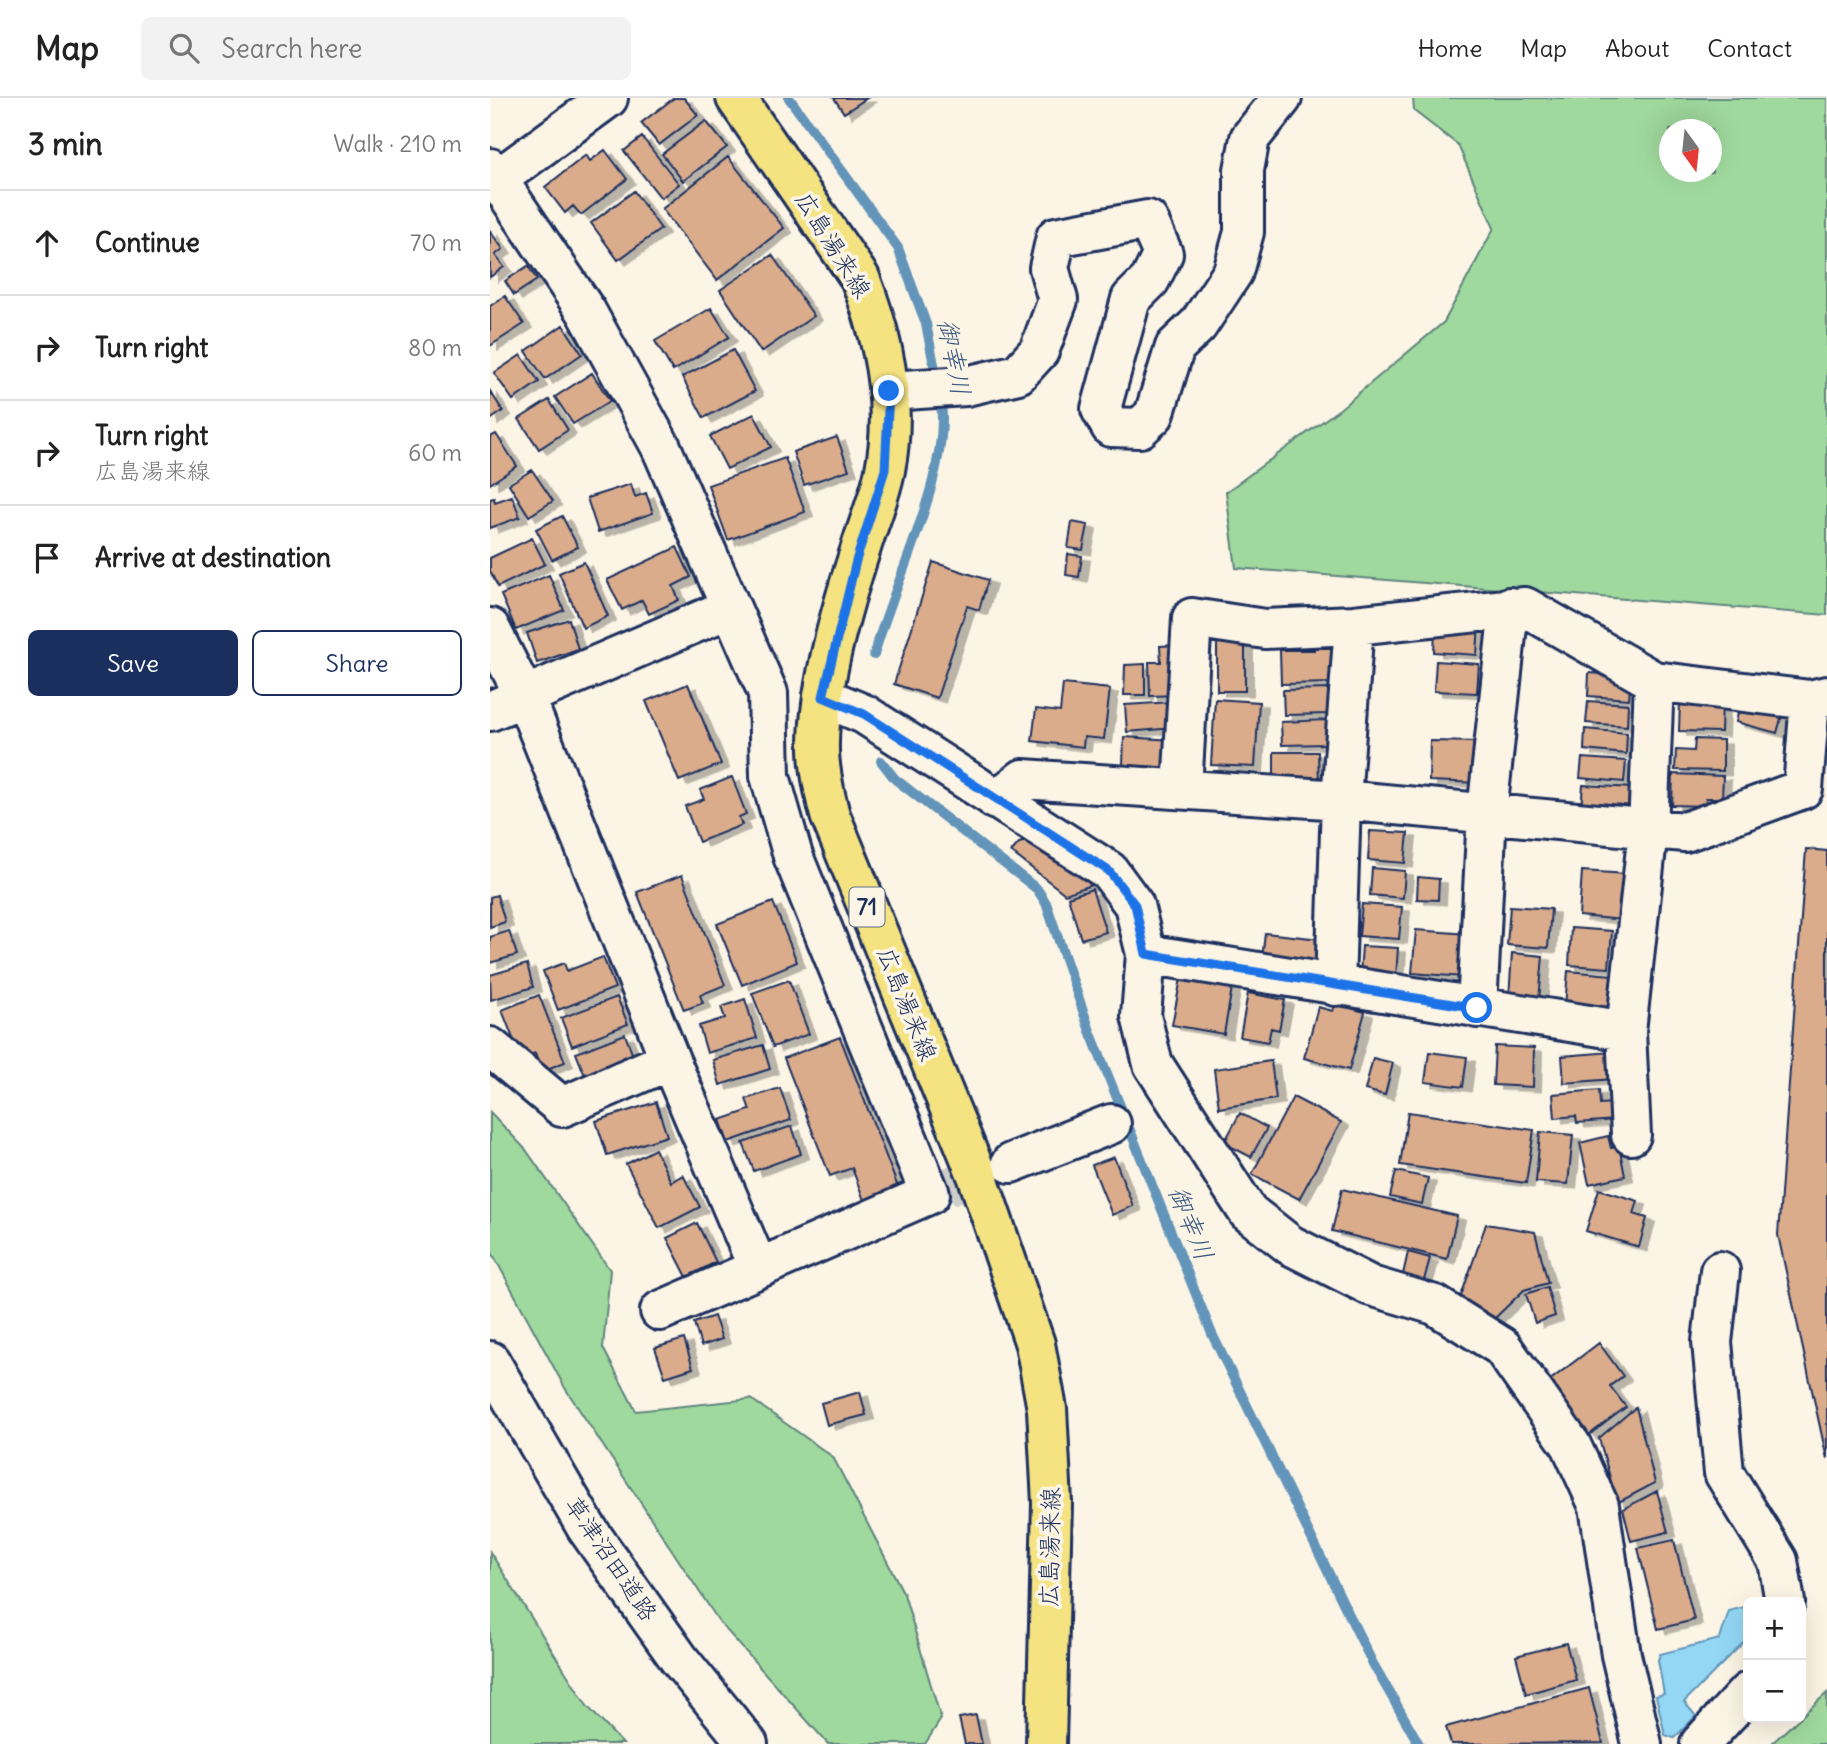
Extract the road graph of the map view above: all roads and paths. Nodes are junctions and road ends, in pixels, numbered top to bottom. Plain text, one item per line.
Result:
1 (608, 98) edge
2 (736, 98) edge
3 (1282, 98) edge
4 (495, 173) edge
5 (889, 391) junction
6 (1509, 607) junction
7 (730, 608) junction
8 (1354, 625) junction
9 (490, 628) edge
10 (1654, 681) junction
11 (525, 697) junction
12 (823, 697) junction
13 (1818, 698) edge
14 (490, 711) edge
15 (1182, 789) junction
16 (996, 800) junction
17 (1341, 800) junction
18 (1487, 813) junction
19 (1648, 830) junction
20 (1146, 954) junction
21 (1335, 986) junction
22 (1477, 1008) junction
23 (1626, 1031) junction
24 (490, 1047) edge
25 (670, 1060) junction
26 (1111, 1124) dead end
27 (1631, 1135) dead end
28 (1011, 1163) tunnel mouth
29 (758, 1268) junction
30 (1720, 1271) dead end
31 (660, 1311) dead end
32 (490, 1362) edge
33 (1784, 1597) edge
34 (1743, 1697) edge
35 (748, 1744) edge
36 (1046, 1744) edge
37 (1642, 1744) edge
38 (1700, 1744) edge

1 - 4 street
2 - 5 main road, 広島湯来線 / 71
3 - 5 street
4 - 7 street
5 - 12 main road, 広島湯来線 / 71
6 - 8 street
6 - 10 street
6 - 18 street
7 - 11 street
7 - 29 street
8 - 15 street
8 - 17 street
9 - 11 street
10 - 13 street
10 - 19 street
11 - 14 street
11 - 25 street
12 - 16 street
12 - 36 main road, 広島湯来線 / 71
13 - 19 street
15 - 16 street
15 - 17 street
16 - 20 street
17 - 18 street
17 - 21 street
18 - 19 street
18 - 22 street
19 - 23 street
20 - 21 street
20 - 37 street
21 - 22 street
22 - 23 street
23 - 27 street
24 - 25 street
25 - 29 street
26 - 28 street
29 - 31 street
30 - 33 street
32 - 35 street, 草津沼田道路
34 - 38 street

